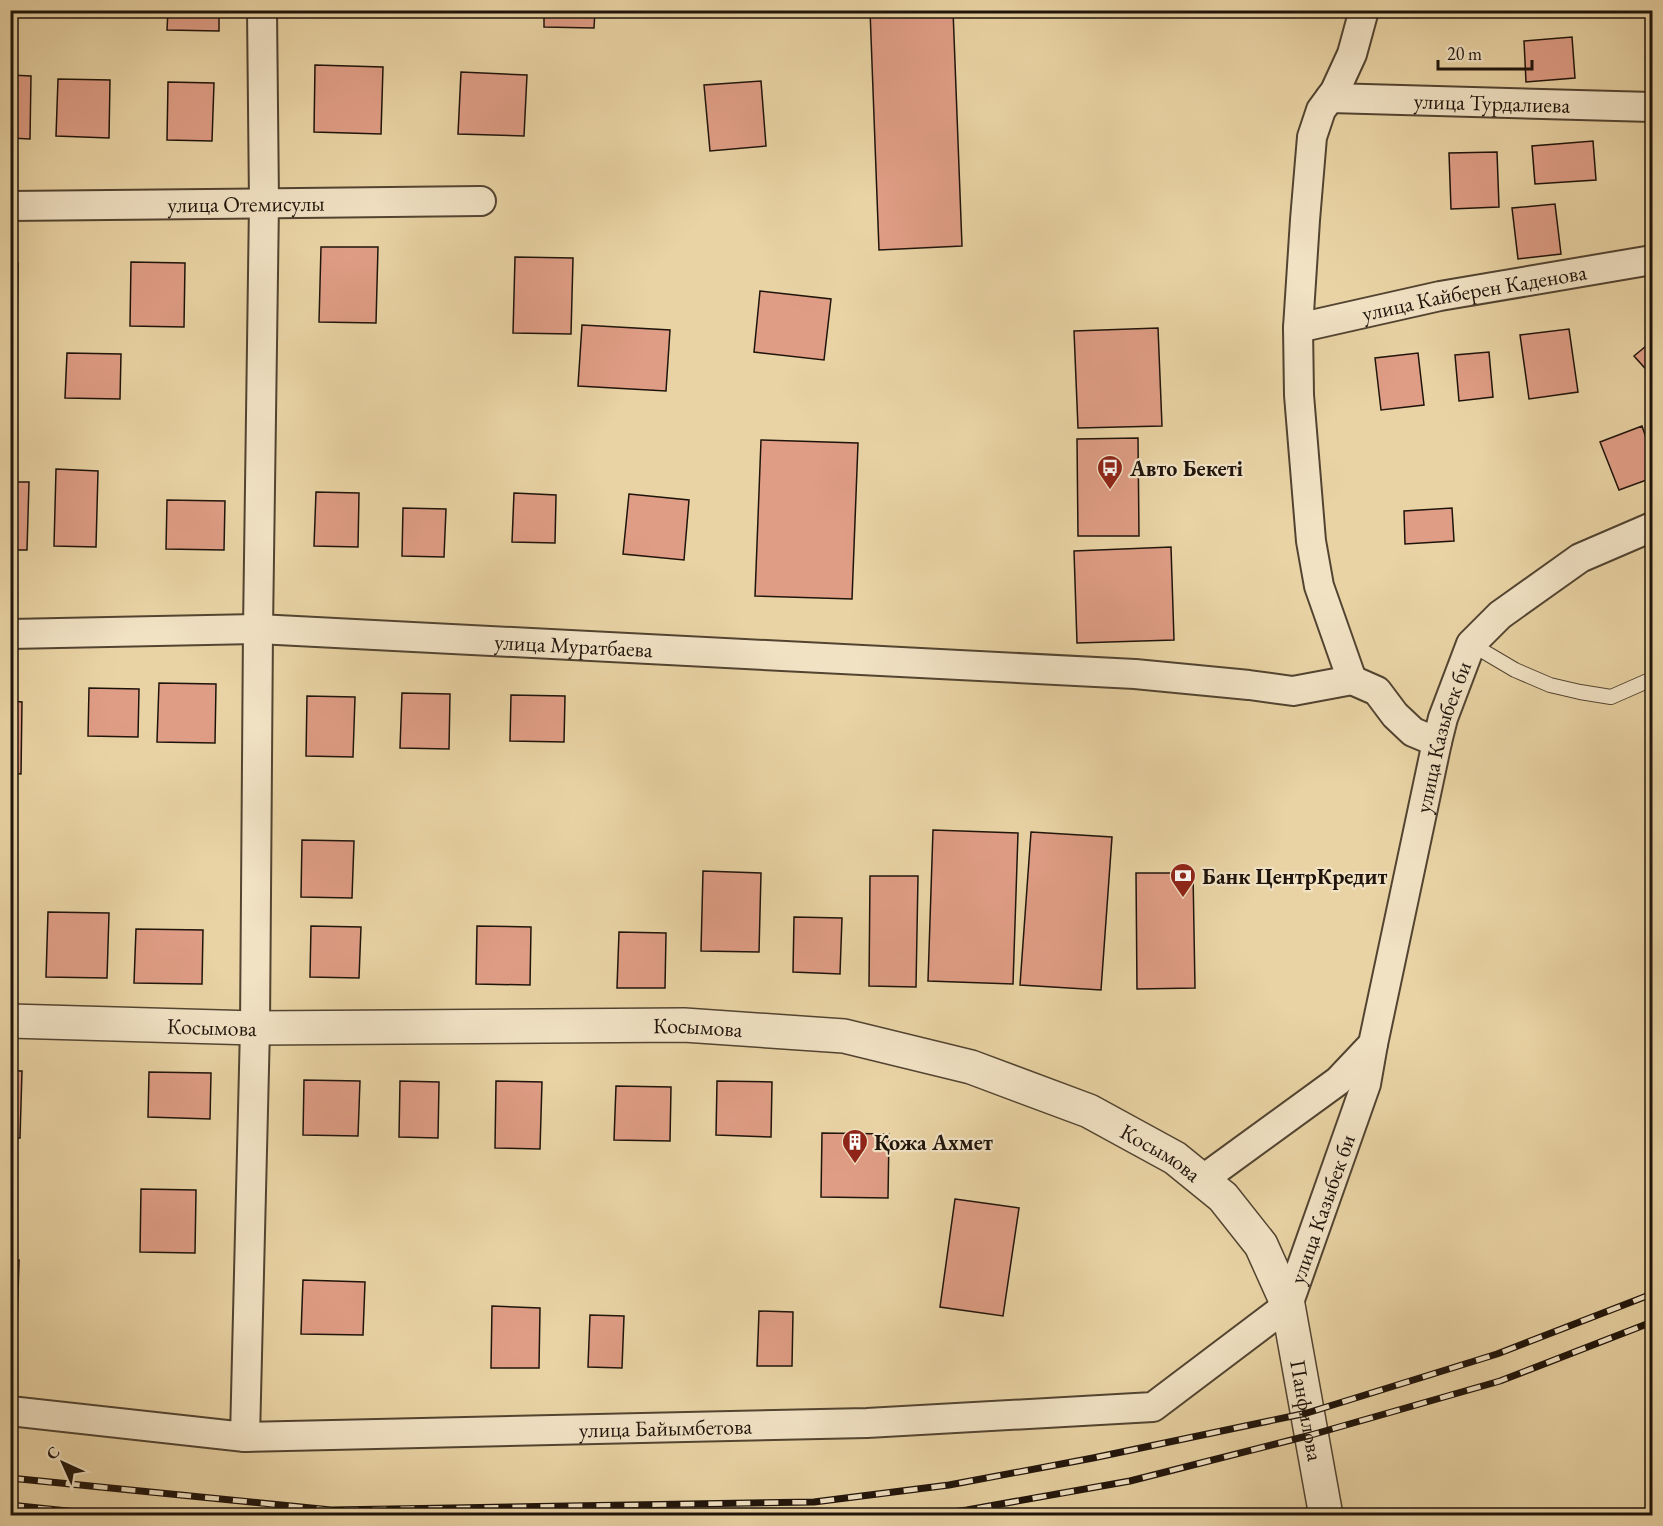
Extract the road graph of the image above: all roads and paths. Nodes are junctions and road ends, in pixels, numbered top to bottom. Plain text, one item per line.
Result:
1 (262, 10) edge
2 (1364, 10) edge
3 (1330, 98) junction
4 (1653, 107) edge
5 (481, 201) dead end
6 (264, 202) junction
7 (10, 206) edge
8 (1653, 261) edge
9 (1298, 328) junction
10 (1653, 527) edge
11 (258, 629) junction
12 (10, 634) edge
13 (1471, 644) junction
14 (1653, 678) edge
15 (1352, 680) junction
16 (1437, 742) junction
17 (10, 1021) edge
18 (255, 1028) junction
19 (1373, 1044) junction
20 (1202, 1180) junction
21 (1288, 1305) junction
22 (10, 1411) edge
23 (245, 1437) junction
24 (1326, 1515) edge

1 - 6 street
2 - 3 street
3 - 4 street, улица Турдалиева
3 - 9 street
5 - 6 street, улица Отемисулы
6 - 7 street, улица Отемисулы
6 - 11 street
8 - 9 street, улица Кайберен Каденова
9 - 15 street
10 - 13 street, улица Казыбек би
11 - 12 street, улица Муратбаева
11 - 15 street, улица Муратбаева
11 - 18 street
13 - 14 lane
13 - 16 street, улица Казыбек би
15 - 16 street
16 - 19 street, улица Казыбек би
17 - 18 street, Косымова
18 - 20 street, Косымова
18 - 23 street
19 - 20 street
19 - 21 street, улица Казыбек би
20 - 21 street, Косымова
21 - 23 street, улица Байымбетова
21 - 24 street, Панфилова
22 - 23 street, улица Байымбетова

